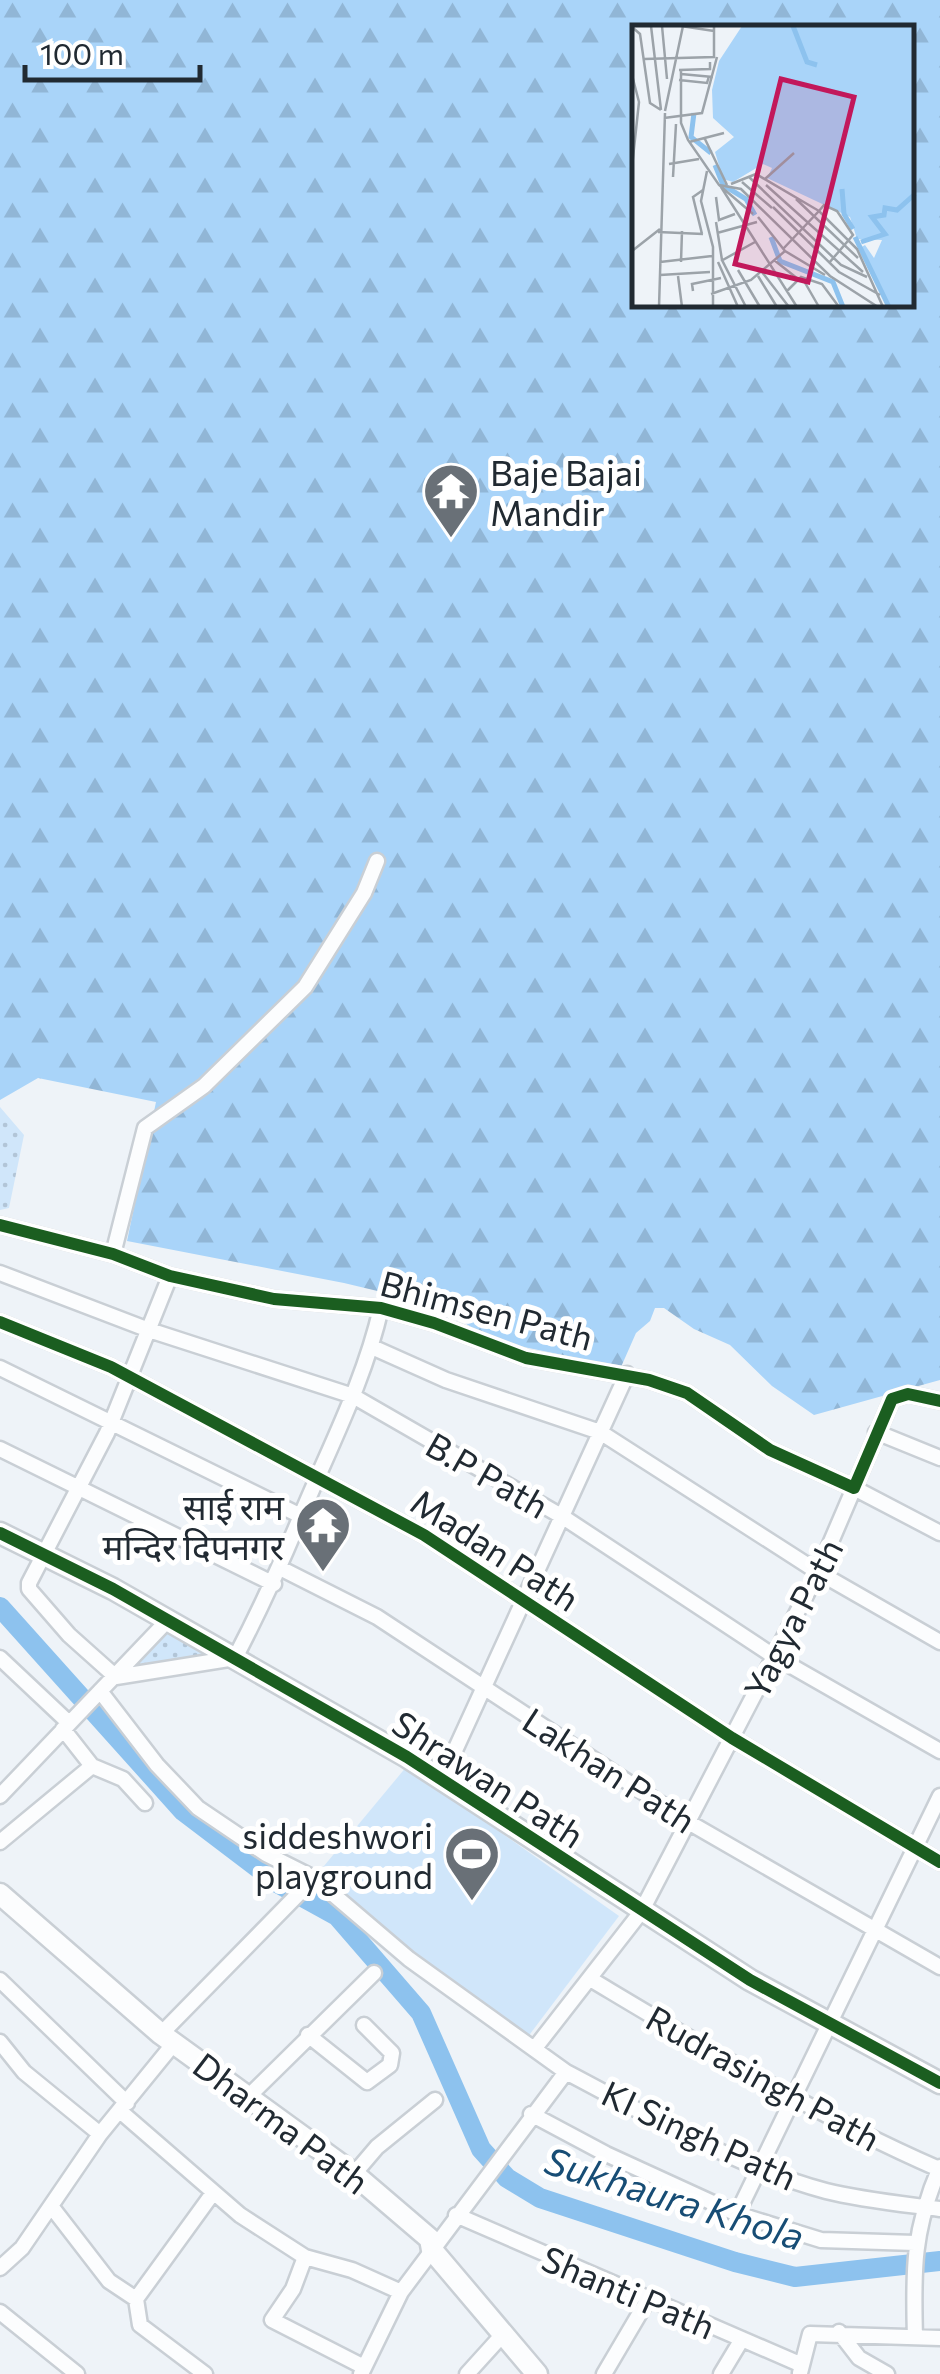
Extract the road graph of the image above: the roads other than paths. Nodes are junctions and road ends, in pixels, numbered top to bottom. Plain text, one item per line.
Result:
1 (377, 862) dead end
2 (0, 1225) edge
3 (112, 1254) junction
4 (0, 1274) edge
5 (170, 1276) junction
6 (381, 1308) junction
7 (0, 1322) edge
8 (150, 1330) junction
9 (372, 1347) junction
10 (0, 1368) edge
11 (627, 1374) junction
12 (128, 1377) junction
13 (353, 1396) junction
14 (940, 1401) edge
15 (111, 1421) junction
16 (600, 1432) junction
17 (876, 1432) junction
18 (0, 1449) edge
19 (940, 1458) edge
20 (320, 1479) junction
21 (854, 1488) junction
22 (76, 1489) junction
23 (301, 1516) junction
24 (563, 1517) junction
25 (0, 1533) edge
26 (940, 1533) edge
27 (46, 1557) junction
28 (282, 1569) junction
29 (818, 1572) junction
30 (274, 1584) junction
31 (522, 1600) junction
32 (168, 1620) junction
33 (940, 1642) edge
34 (772, 1656) junction
35 (0, 1658) edge
36 (235, 1658) junction
37 (116, 1677) junction
38 (485, 1687) junction
39 (100, 1691) junction
40 (68, 1722) junction
41 (732, 1738) junction
42 (940, 1751) edge
43 (92, 1766) junction
44 (440, 1781) junction
45 (1, 1794) edge
46 (940, 1796) edge
47 (145, 1803) dead end
48 (690, 1823) junction
49 (0, 1842) edge
50 (914, 1848) junction
51 (940, 1862) edge
52 (310, 1883) junction
53 (0, 1894) edge
54 (641, 1912) junction
55 (875, 1930) junction
56 (940, 1967) edge
57 (374, 1973) dead end
58 (0, 1980) edge
59 (592, 1980) junction
60 (830, 2022) junction
61 (364, 2025) dead end
62 (308, 2035) junction
63 (168, 2038) junction
64 (0, 2042) edge
65 (535, 2048) junction
66 (566, 2072) junction
67 (940, 2083) edge
68 (250, 2095) junction
69 (796, 2096) junction
70 (434, 2100) dead end
71 (124, 2107) junction
72 (531, 2114) junction
73 (100, 2134) junction
74 (760, 2167) junction
75 (940, 2168) edge
76 (354, 2174) junction
77 (214, 2192) junction
78 (51, 2206) junction
79 (924, 2207) junction
80 (940, 2209) edge
81 (737, 2214) junction
82 (456, 2215) junction
83 (432, 2250) junction
84 (914, 2250) junction
85 (304, 2258) junction
86 (2, 2261) edge
87 (401, 2292) junction
88 (136, 2300) junction
89 (647, 2301) junction
90 (0, 2312) edge
91 (505, 2332) junction
92 (839, 2332) junction
93 (915, 2336) junction
94 (940, 2338) edge
95 (742, 2340) junction
96 (801, 2370) edge
97 (363, 2371) edge
98 (77, 2374) edge
99 (205, 2374) edge
100 (467, 2374) edge
101 (537, 2374) edge
102 (604, 2374) edge
103 (721, 2374) edge
104 (887, 2374) edge

1 - 3 street
2 - 3 street, Bhimsen Path
3 - 5 street, Bhimsen Path
4 - 8 street, B.P Path
5 - 6 street, Bhimsen Path
5 - 8 street
6 - 9 street
6 - 11 street, Bhimsen Path
7 - 12 street, Madan Path
8 - 12 street
8 - 13 street, B.P Path
9 - 13 street
9 - 16 street
10 - 15 street
11 - 16 street
11 - 21 street, Bhimsen Path
12 - 15 street
12 - 20 street, Madan Path
13 - 20 street
13 - 24 street, B.P Path
14 - 17 street
15 - 22 street
15 - 23 street
16 - 24 street
16 - 29 street
17 - 19 street
17 - 21 street
18 - 22 street
20 - 23 street
20 - 31 street, Madan Path
21 - 26 street, Bhimsen Path
21 - 29 street, Yagya Path
22 - 27 street
22 - 30 street
23 - 28 street
24 - 31 street
24 - 34 street, B.P Path
25 - 27 street, Shrawan Path
27 - 32 street, Shrawan Path
27 - 37 street
28 - 30 street
28 - 38 street, Lakhan Path
29 - 33 street
29 - 34 street, Yagya Path
30 - 36 street
31 - 38 street
31 - 41 street, Madan Path
32 - 36 street, Shrawan Path
32 - 37 street
34 - 41 street, Yagya Path
34 - 42 street, B.P Path
35 - 40 street
36 - 37 street
36 - 44 street, Shrawan Path
37 - 39 street
38 - 44 street
38 - 48 street, Lakhan Path
39 - 40 street
39 - 52 street
40 - 43 street
40 - 45 street
41 - 48 street, Yagya Path
41 - 50 street, Madan Path
43 - 47 street
43 - 49 street
44 - 54 street, Shrawan Path
46 - 50 street
48 - 54 street, Yagya Path
48 - 55 street, Lakhan Path
50 - 51 street, Madan Path
50 - 55 street
52 - 63 street
52 - 65 street
53 - 63 street, Dharma Path
54 - 59 street, Yagya Path
54 - 60 street, Shrawan Path
55 - 56 street, Lakhan Path
55 - 60 street
57 - 62 street
58 - 71 street
59 - 65 street, Yagya Path
59 - 69 street, Rudrasingh Path
60 - 67 street, Shrawan Path
60 - 69 street
61 - 62 street
62 - 68 street
63 - 68 street, Dharma Path
63 - 71 street
64 - 73 street
65 - 66 street
66 - 72 street, KI Singh Path
66 - 74 street, KI Singh Path
68 - 76 street, Dharma Path
69 - 74 street
69 - 75 street, Rudrasingh Path
70 - 76 street
71 - 73 street
71 - 77 street
72 - 81 street
72 - 82 street, KI Singh Path
73 - 78 street
74 - 79 street, KI Singh Path
74 - 81 street
75 - 79 street
76 - 83 street, Dharma Path
77 - 85 street
77 - 88 street
78 - 86 street
78 - 88 street
79 - 80 street, KI Singh Path
79 - 84 street
81 - 84 street
82 - 83 street, KI Singh Path
82 - 89 street, Shanti Path
83 - 87 street, KI Singh Path
83 - 91 street, Dharma Path
84 - 93 street
85 - 87 street
85 - 97 street
87 - 97 street, KI Singh Path
88 - 99 street
89 - 95 street, Shanti Path
89 - 102 street
90 - 98 street
91 - 100 street
91 - 101 street, Dharma Path
92 - 93 street
92 - 96 street
92 - 104 street
93 - 94 street
95 - 96 street, Shanti Path
95 - 103 street

